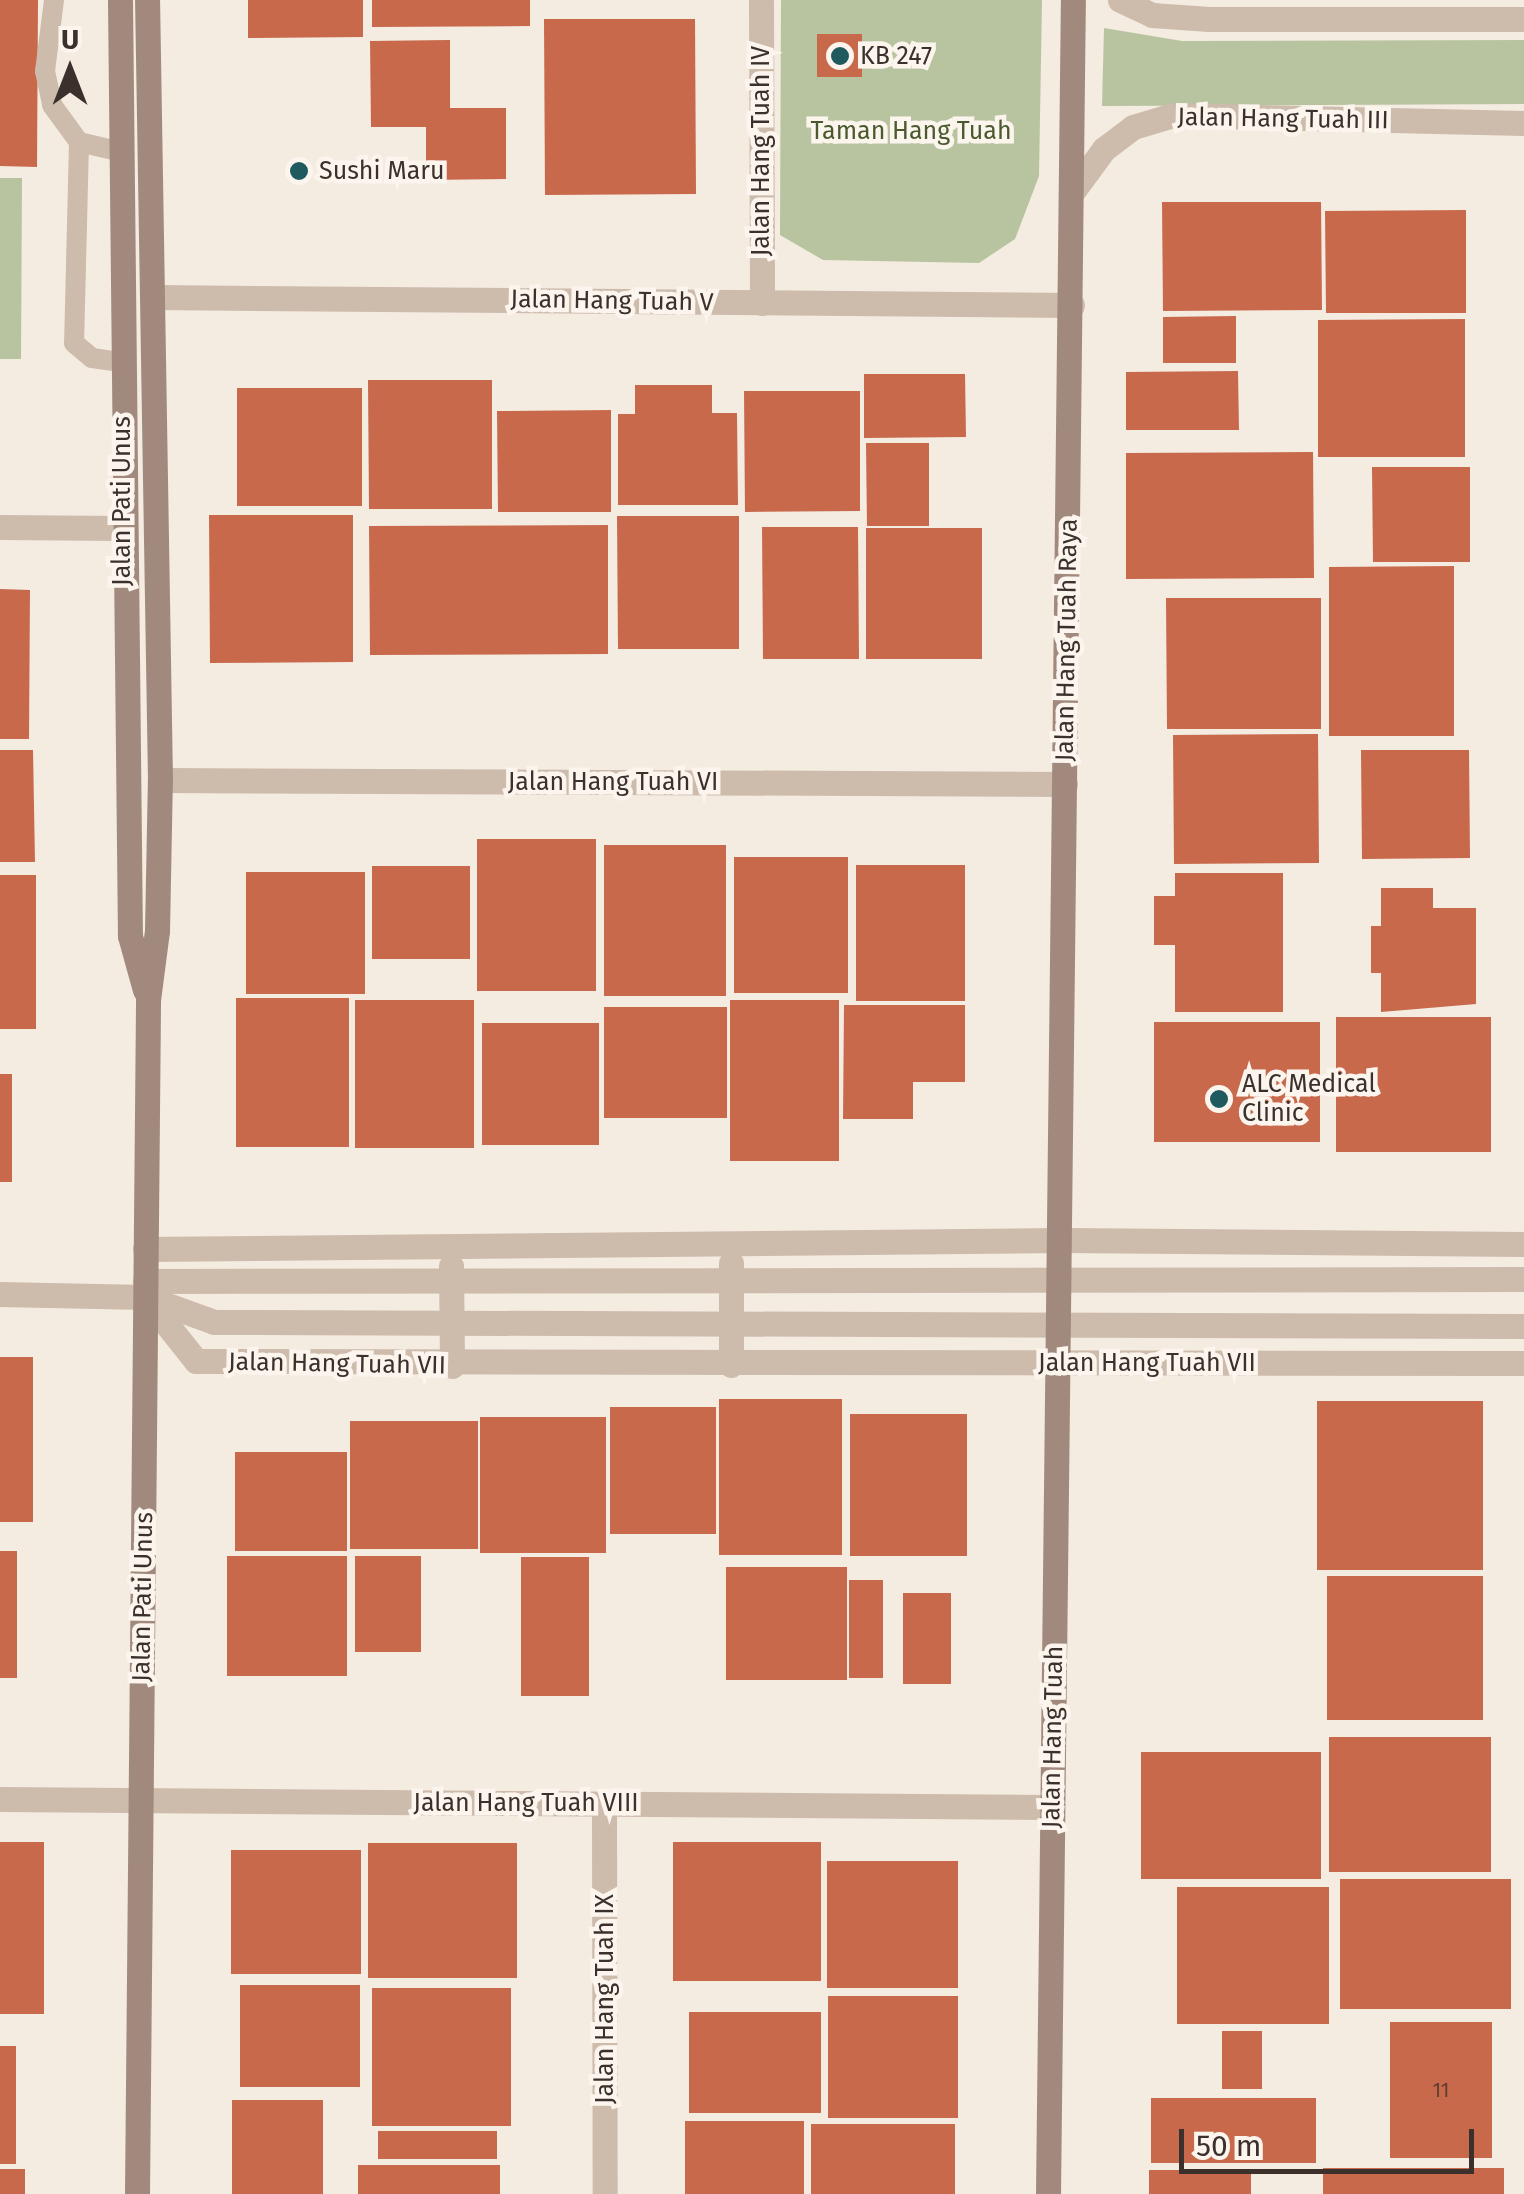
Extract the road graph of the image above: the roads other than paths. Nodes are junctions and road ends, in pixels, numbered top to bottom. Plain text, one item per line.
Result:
1 (54, 0) edge
2 (120, 0) edge
3 (146, 0) edge
4 (761, 0) edge
5 (1074, 0) edge
6 (1120, 0) edge
7 (1524, 18) edge
8 (1524, 123) edge
9 (79, 142) junction
10 (122, 152) junction
11 (1073, 192) junction
12 (152, 297) junction
13 (762, 303) junction
14 (1072, 305) junction
15 (121, 362) junction
16 (0, 527) edge
17 (121, 528) junction
18 (160, 780) junction
19 (1065, 784) junction
20 (148, 1000) junction
21 (1062, 1240) junction
22 (1325, 1241) junction
23 (649, 1244) junction
24 (731, 1244) junction
25 (1524, 1244) edge
26 (450, 1246) junction
27 (146, 1249) junction
28 (1524, 1279) edge
29 (1324, 1280) junction
30 (451, 1281) junction
31 (648, 1281) junction
32 (731, 1281) junction
33 (1062, 1281) junction
34 (146, 1289) junction
35 (0, 1294) edge
36 (452, 1322) junction
37 (731, 1322) junction
38 (1332, 1322) junction
39 (1060, 1323) junction
40 (1524, 1326) edge
41 (1060, 1363) junction
42 (1338, 1363) junction
43 (1524, 1364) edge
44 (731, 1365) junction
45 (452, 1366) junction
46 (0, 1800) edge
47 (141, 1800) junction
48 (604, 1804) junction
49 (1051, 1807) junction
50 (137, 2194) edge
51 (605, 2194) edge
52 (1048, 2194) edge

1 - 9 lane
2 - 10 street, Jalan Pati Unus
3 - 12 street, Jalan Pati Unus
4 - 13 street, Jalan Hang Tuah IV
5 - 11 street, Jalan Hang Tuah Raya
6 - 7 street
8 - 11 street, Jalan Hang Tuah III
9 - 10 lane
9 - 15 lane
10 - 15 street, Jalan Pati Unus
11 - 14 street, Jalan Hang Tuah Raya
12 - 13 street, Jalan Hang Tuah V
12 - 18 street, Jalan Pati Unus
13 - 14 street, Jalan Hang Tuah V
14 - 19 street, Jalan Hang Tuah Raya
15 - 17 street, Jalan Pati Unus
16 - 17 street
17 - 20 street, Jalan Pati Unus
18 - 19 street, Jalan Hang Tuah VI
18 - 20 street, Jalan Pati Unus
19 - 21 street, Jalan Hang Tuah Raya
20 - 27 street, Jalan Pati Unus
21 - 22 street
21 - 24 street
21 - 33 street, Jalan Hang Tuah Raya
22 - 25 street
22 - 29 street
23 - 24 street
23 - 26 street
23 - 31 street
24 - 32 street
26 - 27 street
26 - 30 street
27 - 34 street, Jalan Pati Unus
28 - 29 street
29 - 33 street
29 - 38 street
30 - 31 street
30 - 34 street
30 - 36 street
31 - 32 street
32 - 33 street
32 - 37 street
33 - 39 street, Jalan Hang Tuah
34 - 35 street
34 - 36 street, Jalan Hang Tuah VII
34 - 45 street, Jalan Hang Tuah VII
34 - 47 street, Jalan Pati Unus
36 - 37 street, Jalan Hang Tuah VII
36 - 45 street
37 - 39 street, Jalan Hang Tuah VII
37 - 44 street
38 - 39 street, Jalan Hang Tuah VII
38 - 40 street, Jalan Hang Tuah VII
38 - 42 street
39 - 41 street, Jalan Hang Tuah
41 - 42 street, Jalan Hang Tuah VII
41 - 44 street, Jalan Hang Tuah VII
41 - 49 street, Jalan Hang Tuah
42 - 43 street, Jalan Hang Tuah VII
44 - 45 street, Jalan Hang Tuah VII
46 - 47 street, Jalan Hang Tuah VIII
47 - 48 street, Jalan Hang Tuah VIII
47 - 50 street, Jalan Pati Unus
48 - 49 street, Jalan Hang Tuah VIII
48 - 51 street, Jalan Hang Tuah IX
49 - 52 street, Jalan Hang Tuah

